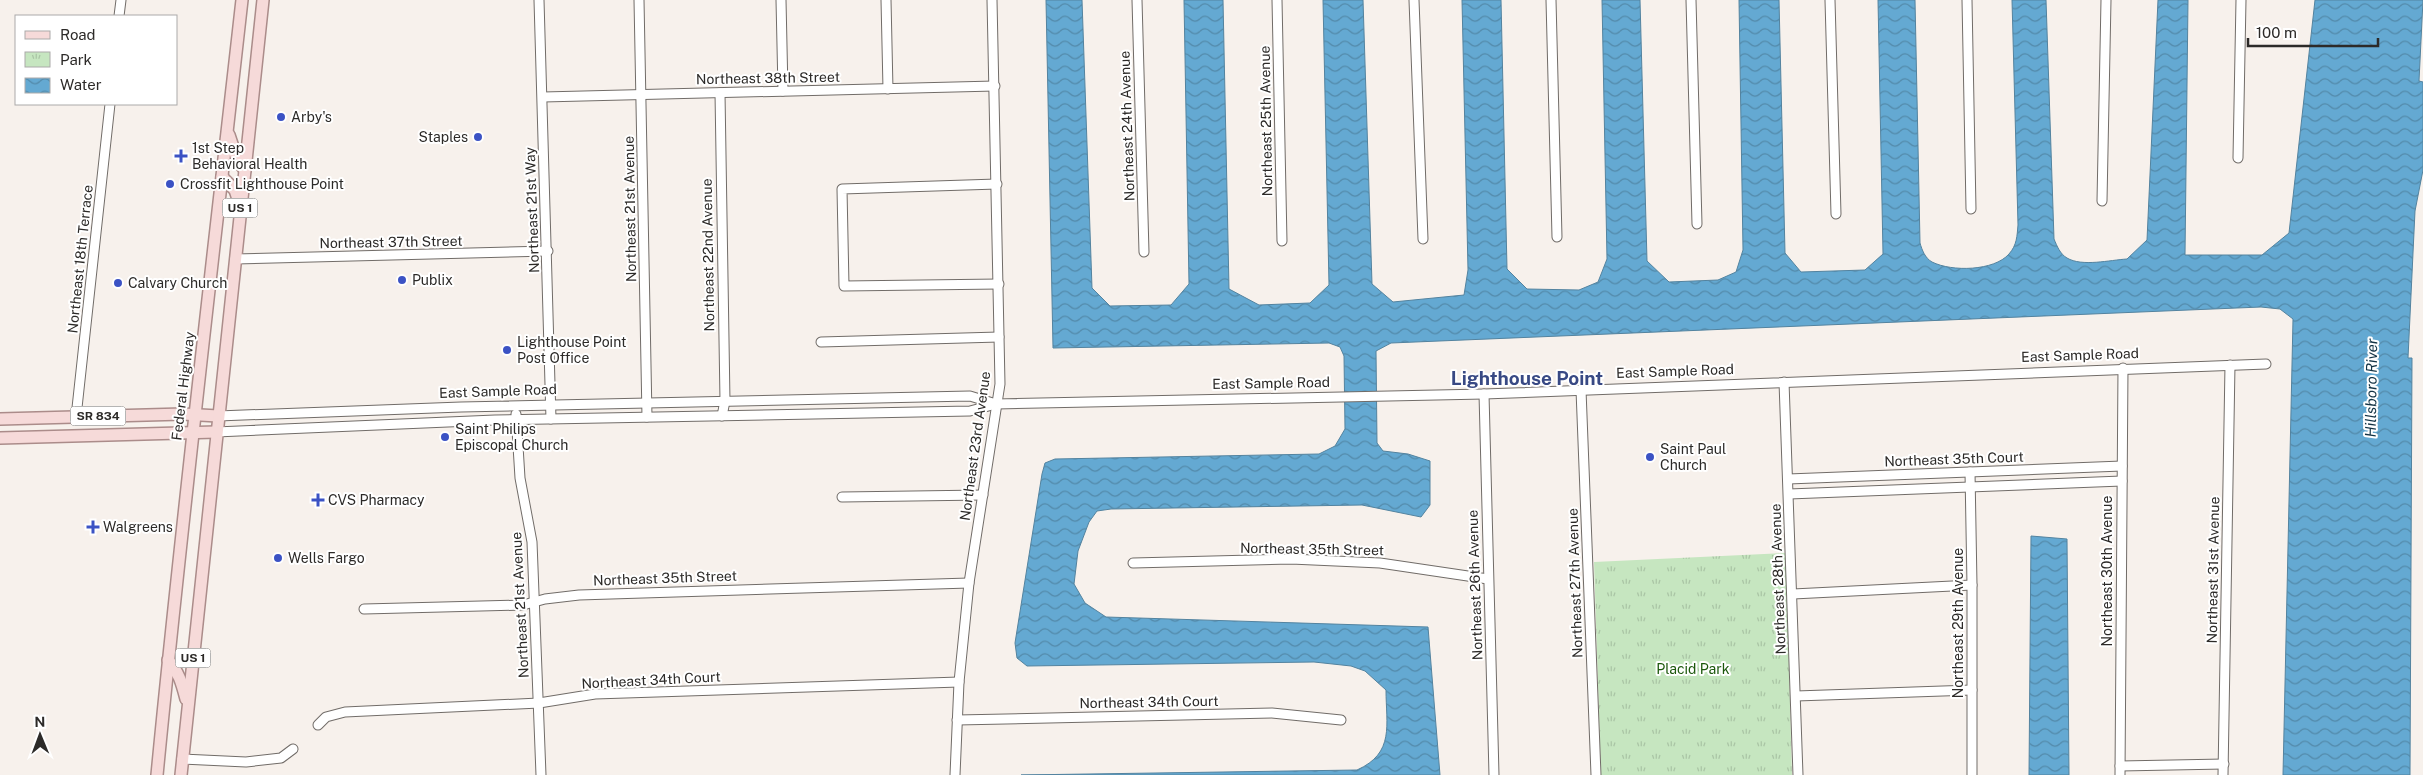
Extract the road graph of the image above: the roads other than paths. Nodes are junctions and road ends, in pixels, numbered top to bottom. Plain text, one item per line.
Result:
1 (121, 0) edge
2 (242, 0) edge
3 (263, 0) edge
4 (539, 0) edge
5 (639, 0) edge
6 (781, 0) edge
7 (886, 0) edge
8 (992, 0) edge
9 (1137, 0) edge
10 (1277, 0) edge
11 (1414, 0) edge
12 (1551, 0) edge
13 (1691, 0) edge
14 (1830, 0) edge
15 (1967, 0) edge
16 (2106, 0) edge
17 (2241, 0) edge
18 (119, 15) edge
19 (995, 86) junction
20 (888, 88) junction
21 (784, 91) junction
22 (720, 93) junction
23 (642, 94) junction
24 (542, 97) junction
25 (110, 105) edge
26 (227, 129) junction
27 (2238, 158) dead end
28 (244, 170) junction
29 (222, 177) junction
30 (997, 184) junction
31 (2102, 201) dead end
32 (240, 206) junction
33 (1971, 209) dead end
34 (1836, 214) dead end
35 (1698, 224) dead end
36 (1557, 237) dead end
37 (1423, 239) dead end
38 (1282, 241) dead end
39 (548, 252) junction
40 (1144, 252) dead end
41 (235, 259) junction
42 (999, 284) junction
43 (999, 337) junction
44 (822, 342) dead end
45 (2266, 364) dead end
46 (2230, 365) junction
47 (2123, 368) junction
48 (1784, 382) junction
49 (1581, 390) junction
50 (1484, 394) junction
51 (906, 397) junction
52 (725, 401) junction
53 (647, 402) junction
54 (996, 404) junction
55 (551, 405) junction
56 (515, 406) junction
57 (460, 407) junction
58 (906, 412) junction
59 (196, 414) junction
60 (218, 416) junction
61 (722, 416) junction
62 (76, 417) junction
63 (647, 417) junction
64 (0, 419) edge
65 (551, 419) junction
66 (516, 420) junction
67 (450, 421) junction
68 (193, 432) junction
69 (216, 432) junction
70 (0, 438) edge
71 (2122, 466) junction
72 (1970, 472) junction
73 (1788, 479) junction
74 (2122, 482) junction
75 (1970, 487) junction
76 (1789, 494) junction
77 (983, 495) junction
78 (842, 497) dead end
79 (1134, 563) dead end
80 (1488, 579) junction
81 (969, 583) junction
82 (1972, 585) junction
83 (1793, 594) junction
84 (534, 603) junction
85 (364, 609) dead end
86 (168, 660) junction
87 (959, 682) junction
88 (1972, 690) junction
89 (1796, 696) junction
90 (538, 704) junction
91 (188, 708) junction
92 (957, 720) junction
93 (1340, 720) dead end
94 (318, 725) dead end
95 (293, 749) dead end
96 (182, 759) junction
97 (2224, 764) junction
98 (2120, 771) edge
99 (157, 775) edge
100 (181, 775) edge
101 (542, 775) edge
102 (955, 775) edge
103 (1494, 775) edge
104 (1596, 775) edge
105 (1798, 775) edge
106 (1972, 775) edge
107 (2223, 775) edge

1 - 18 street
2 - 26 main road, Federal Highway / US 1
3 - 28 main road, US 1
4 - 24 street, Northeast 21st Way
5 - 23 street, Northeast 21st Avenue
6 - 21 street
7 - 20 street
8 - 19 street, Northeast 23rd Avenue
9 - 40 street, Northeast 24th Avenue
10 - 38 street, Northeast 25th Avenue
11 - 37 street
12 - 36 street
13 - 35 street
14 - 34 street
15 - 33 street
16 - 31 street
17 - 27 street
19 - 20 street, Northeast 38th Street
19 - 30 street, Northeast 23rd Avenue
20 - 21 street, Northeast 38th Street
21 - 22 street, Northeast 38th Street
22 - 23 street, Northeast 38th Street
22 - 52 street, Northeast 22nd Avenue
23 - 24 street, Northeast 38th Street
23 - 53 street, Northeast 21st Avenue
24 - 39 street, Northeast 21st Way
25 - 62 street, Northeast 18th Terrace
26 - 28 main road
26 - 29 main road, Federal Highway / US 1
28 - 32 main road, US 1
29 - 32 main road
29 - 59 main road, Federal Highway / US 1
30 - 42 street, Northeast 23rd Avenue
30 - 42 street
32 - 41 main road, US 1
39 - 41 street, Northeast 37th Street
39 - 55 street, Northeast 21st Way
41 - 60 main road, US 1
42 - 43 street, Northeast 23rd Avenue
43 - 44 street
43 - 54 street, Northeast 23rd Avenue
45 - 46 street, East Sample Road
46 - 47 street, East Sample Road
46 - 97 street, Northeast 31st Avenue
47 - 48 street, East Sample Road
47 - 71 street, Northeast 30th Avenue
48 - 49 street, East Sample Road
48 - 73 street, Northeast 28th Avenue
49 - 50 street, East Sample Road
49 - 104 street, Northeast 27th Avenue
50 - 54 street, East Sample Road
50 - 80 street, Northeast 26th Avenue
51 - 52 street, East Sample Road
51 - 54 street, East Sample Road
51 - 58 street
52 - 53 street, East Sample Road
52 - 61 street, Northeast 22nd Avenue
53 - 55 street, East Sample Road
53 - 63 street, Northeast 21st Avenue
54 - 58 street, East Sample Road
54 - 77 street, Northeast 23rd Avenue
55 - 56 street, East Sample Road
55 - 65 street, Northeast 21st Way
56 - 57 street, East Sample Road
56 - 66 street, Northeast 21st Avenue
57 - 60 street, East Sample Road
57 - 67 street
58 - 61 street, East Sample Road
59 - 60 main road, East Sample Road / SR 834
59 - 62 main road, East Sample Road / SR 834
59 - 68 main road, Federal Highway / US 1
60 - 69 main road, US 1
61 - 63 street, East Sample Road
62 - 64 main road, East Sample Road / SR 834
63 - 65 street, East Sample Road
65 - 66 street, East Sample Road
66 - 67 street, East Sample Road
66 - 84 street, Northeast 21st Avenue
67 - 69 street, East Sample Road
68 - 69 main road, East Sample Road / SR 834
68 - 70 main road, East Sample Road / SR 834
68 - 86 main road, Federal Highway / US 1
69 - 91 main road, US 1
71 - 72 street, Northeast 35th Court
71 - 74 street, Northeast 30th Avenue
72 - 73 street, Northeast 35th Court
72 - 75 street, Northeast 29th Avenue
73 - 76 street, Northeast 28th Avenue
74 - 75 street, Northeast 35th Court
74 - 98 street, Northeast 30th Avenue
75 - 76 street, Northeast 35th Court
75 - 82 street, Northeast 29th Avenue
76 - 83 street, Northeast 28th Avenue
77 - 78 street
77 - 81 street, Northeast 23rd Avenue
79 - 80 street, Northeast 35th Street
80 - 103 street, Northeast 26th Avenue
81 - 84 street, Northeast 35th Street
81 - 87 street, Northeast 23rd Avenue
82 - 83 street
82 - 88 street, Northeast 29th Avenue
83 - 89 street, Northeast 28th Avenue
84 - 85 street, Northeast 35th Street
84 - 90 street, Northeast 21st Avenue
86 - 91 main road
86 - 99 main road, Federal Highway / US 1
87 - 90 street, Northeast 34th Court
87 - 92 street, Northeast 23rd Avenue
88 - 89 street
88 - 106 street, Northeast 29th Avenue
89 - 105 street, Northeast 28th Avenue
90 - 94 street, Northeast 34th Court
90 - 101 street, Northeast 21st Avenue
91 - 96 main road, US 1
92 - 93 street, Northeast 34th Court
92 - 102 street, Northeast 23rd Avenue
95 - 96 street
96 - 100 main road, US 1
97 - 98 street
97 - 107 street, Northeast 31st Avenue

